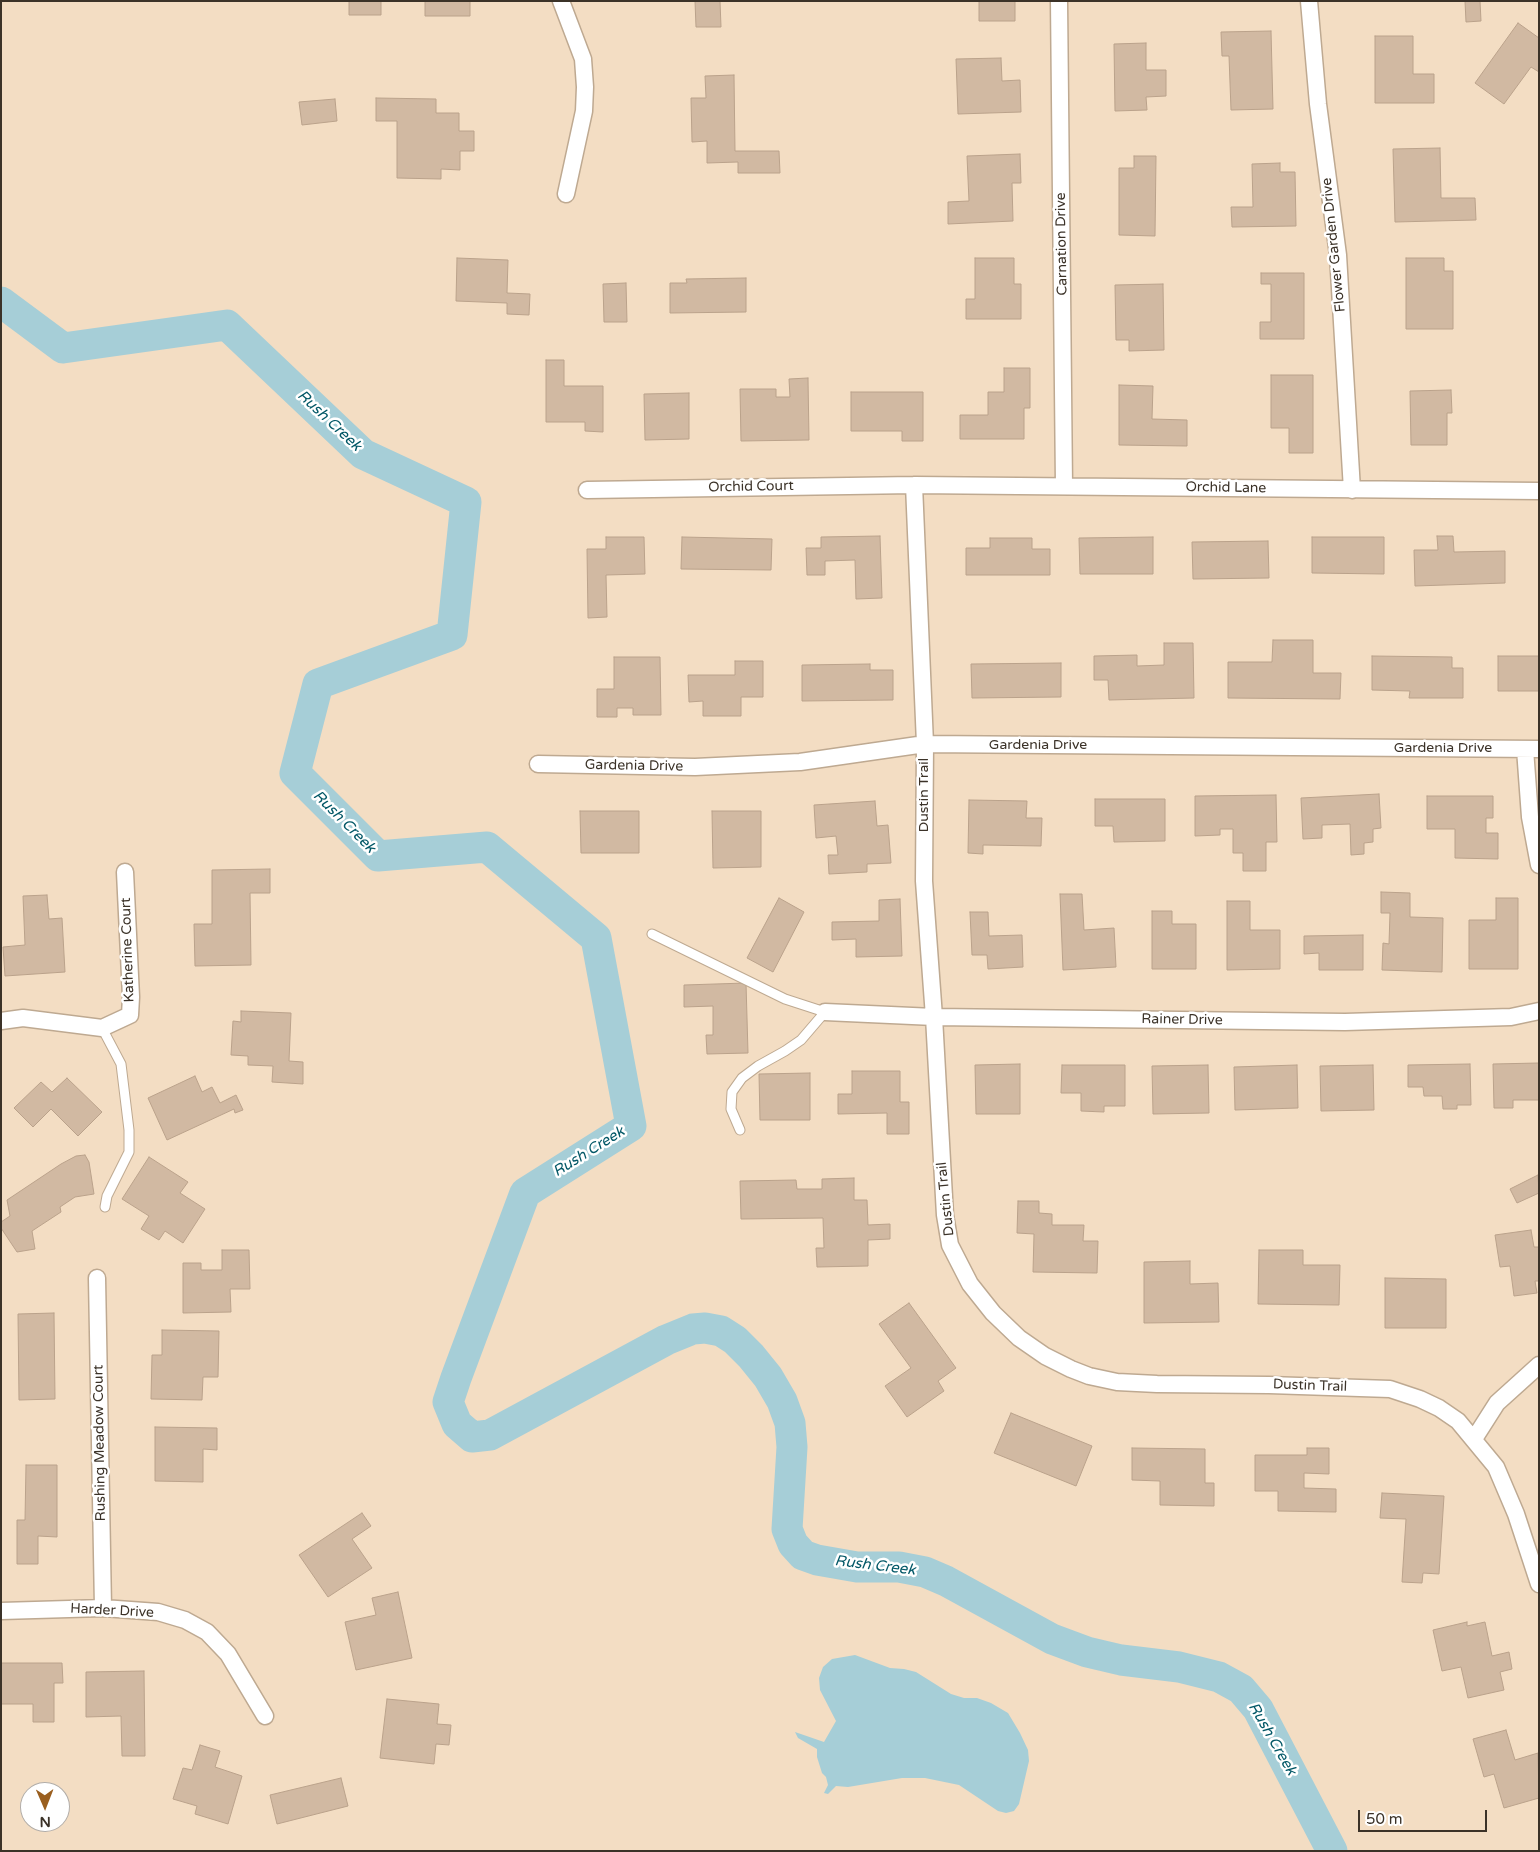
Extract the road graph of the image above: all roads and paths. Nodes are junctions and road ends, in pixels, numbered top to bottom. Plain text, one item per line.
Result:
1 (561, 1) edge
2 (1059, 1) edge
3 (1309, 1) edge
4 (566, 194) dead end
5 (914, 485) junction
6 (1064, 486) junction
7 (587, 490) dead end
8 (1352, 490) junction
9 (1539, 491) edge
10 (925, 744) junction
11 (1532, 749) edge
12 (538, 764) dead end
13 (1539, 865) edge
14 (124, 872) dead end
15 (652, 934) dead end
16 (1539, 1011) edge
17 (825, 1012) junction
18 (934, 1017) junction
19 (1, 1021) edge
20 (102, 1028) junction
21 (740, 1130) dead end
22 (105, 1207) dead end
23 (97, 1278) dead end
24 (1539, 1365) edge
25 (1474, 1439) junction
26 (1539, 1584) edge
27 (102, 1608) junction
28 (1, 1611) edge
29 (265, 1716) dead end

1 - 4 street
2 - 6 street, Carnation Drive
3 - 8 street, Flower Garden Drive
5 - 6 street, Orchid Lane
5 - 7 street, Orchid Court
5 - 10 street, Dustin Trail
6 - 8 street, Orchid Lane
8 - 9 street, Orchid Lane
10 - 11 street, Gardenia Drive
10 - 12 street, Gardenia Drive
10 - 18 street, Dustin Trail
11 - 13 street
14 - 20 street, Katherine Court
15 - 17 lane
16 - 18 street, Rainer Drive
17 - 18 street, Rainer Drive
17 - 21 lane
18 - 25 street, Dustin Trail
19 - 20 street
20 - 22 lane
23 - 27 street, Rushing Meadow Court
24 - 25 street
25 - 26 street, Dustin Trail
27 - 28 street, Harder Drive
27 - 29 street, Harder Drive

